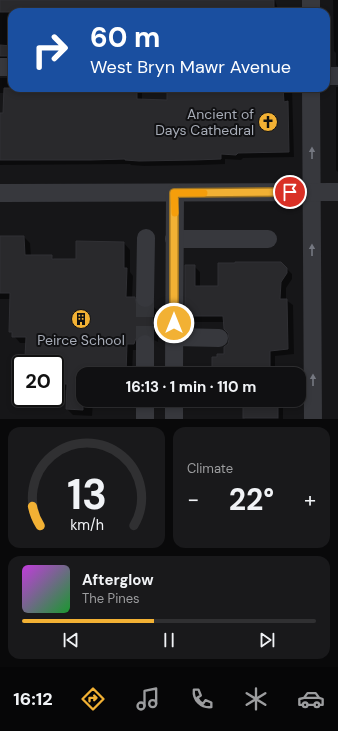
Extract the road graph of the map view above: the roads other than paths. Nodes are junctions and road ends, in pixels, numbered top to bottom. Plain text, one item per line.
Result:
1 (311, 92) edge
2 (312, 192) junction
3 (338, 192) edge
4 (0, 193) edge
5 (174, 193) junction
6 (146, 238) dead end
7 (174, 239) junction
8 (268, 239) dead end
9 (145, 298) tunnel mouth
10 (174, 337) junction
11 (219, 338) dead end
12 (145, 344) tunnel mouth
13 (145, 367) edge
14 (174, 367) edge
15 (145, 407) edge
16 (174, 407) edge
17 (145, 419) edge
18 (174, 419) edge
19 (313, 419) edge

2 -> 1 street
2 - 3 street
2 - 5 street
19 -> 2 street
4 - 5 street
5 - 7 street
6 - 9 street
7 - 8 street
7 - 10 street
10 - 11 street
10 - 14 street
12 - 13 street
15 - 17 street
16 - 18 street

